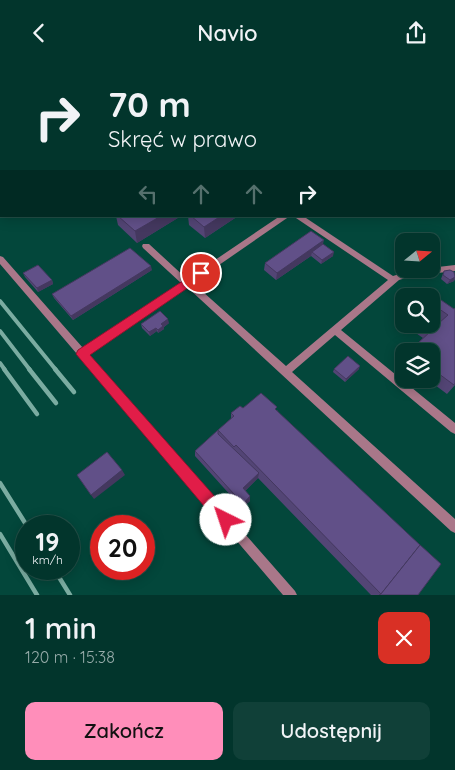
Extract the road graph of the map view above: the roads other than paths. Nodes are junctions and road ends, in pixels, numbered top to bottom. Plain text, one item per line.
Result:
1 (285, 217) edge
2 (298, 217) edge
3 (146, 246) dead end
4 (0, 259) edge
5 (455, 269) edge
6 (393, 281) junction
7 (187, 283) junction
8 (335, 330) junction
9 (82, 354) junction
10 (286, 372) junction
11 (455, 429) edge
12 (455, 527) edge
13 (291, 595) edge

1 - 7 lane
2 - 6 lane
3 - 7 lane
4 - 9 lane
5 - 6 lane
6 - 8 lane
7 - 9 lane
7 - 10 lane
8 - 10 lane
8 - 11 lane
9 - 13 lane
10 - 12 lane

